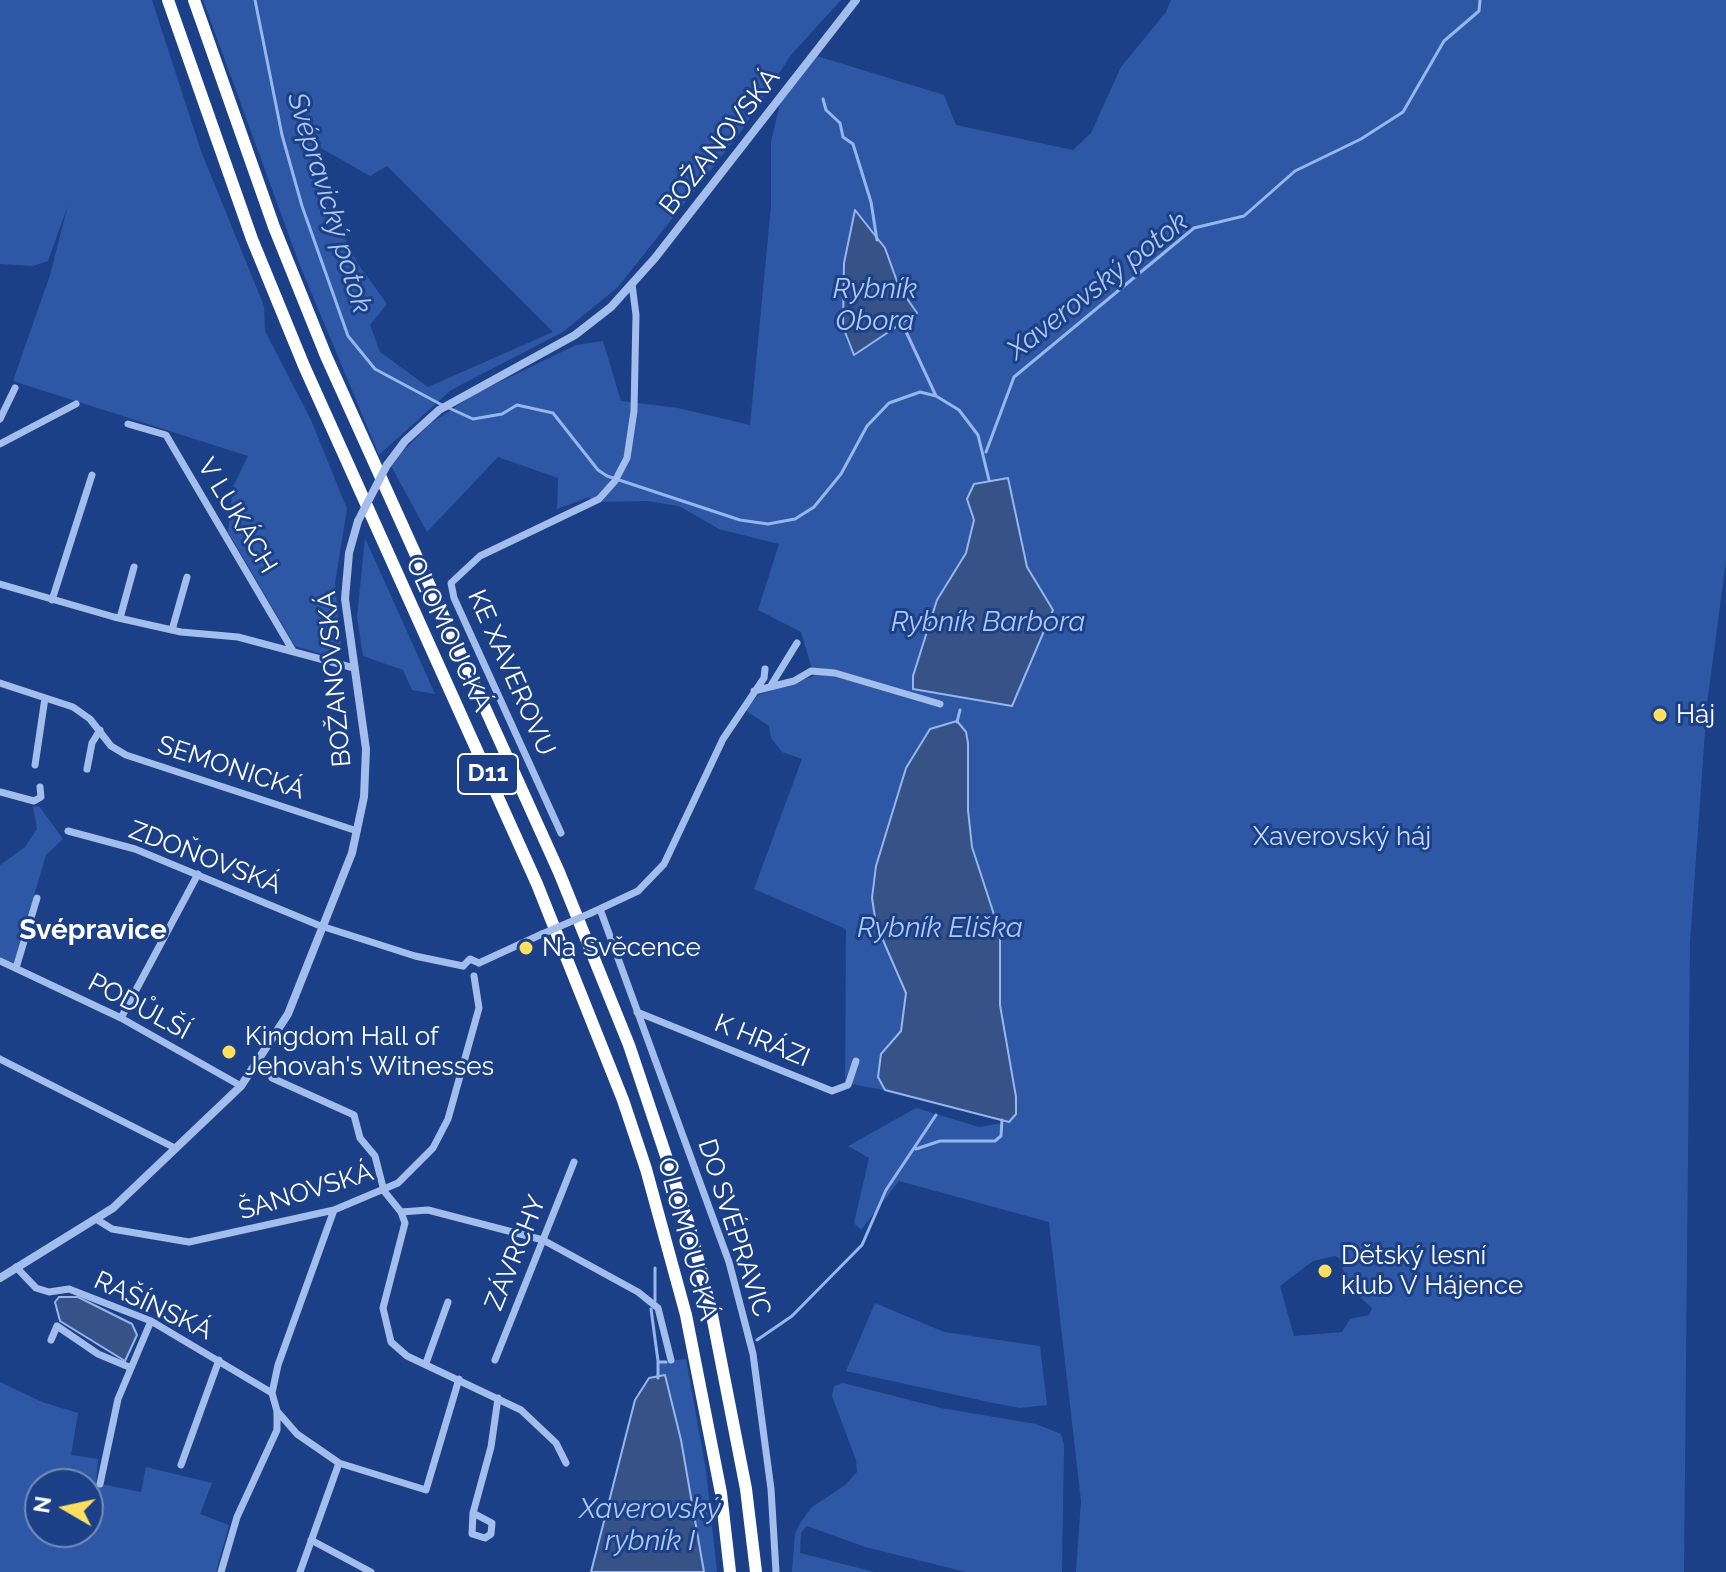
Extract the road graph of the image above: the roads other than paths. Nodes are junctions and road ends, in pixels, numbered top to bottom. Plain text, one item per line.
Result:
1 (168, 0) edge
2 (194, 0) edge
3 (856, 0) edge
4 (632, 284) junction
5 (15, 388) dead end
6 (76, 404) dead end
7 (0, 419) edge
8 (128, 424) dead end
9 (0, 444) edge
10 (92, 475) dead end
11 (134, 567) dead end
12 (187, 577) dead end
13 (0, 584) edge
14 (52, 600) junction
15 (120, 618) junction
16 (172, 630) junction
17 (797, 643) dead end
18 (293, 651) junction
19 (354, 668) junction
20 (765, 669) dead end
21 (0, 683) edge
22 (768, 688) junction
23 (754, 691) junction
24 (45, 698) junction
25 (940, 704) dead end
26 (100, 730) junction
27 (35, 765) dead end
28 (87, 769) dead end
29 (40, 787) dead end
30 (0, 792) edge
31 (68, 831) dead end
32 (357, 831) junction
33 (561, 833) dead end
34 (198, 874) junction
35 (37, 898) dead end
36 (596, 911) junction
37 (325, 926) junction
38 (0, 961) edge
39 (479, 963) junction
40 (463, 966) junction
41 (16, 968) junction
42 (474, 976) junction
43 (637, 1012) junction
44 (121, 1018) junction
45 (0, 1059) edge
46 (856, 1061) dead end
47 (272, 1078) dead end
48 (241, 1086) junction
49 (175, 1148) junction
50 (574, 1162) dead end
51 (384, 1191) junction
52 (334, 1210) junction
53 (401, 1212) junction
54 (96, 1219) junction
55 (543, 1240) junction
56 (16, 1267) junction
57 (0, 1278) edge
58 (448, 1302) dead end
59 (151, 1321) junction
60 (51, 1340) dead end
61 (219, 1360) junction
62 (495, 1360) dead end
63 (671, 1360) dead end
64 (426, 1363) junction
65 (129, 1367) junction
66 (459, 1379) junction
67 (272, 1393) junction
68 (498, 1398) junction
69 (277, 1411) junction
70 (339, 1463) junction
71 (566, 1463) dead end
72 (181, 1465) dead end
73 (103, 1468) edge
74 (473, 1513) dead end
75 (311, 1540) junction
76 (221, 1572) edge
77 (300, 1572) edge
78 (371, 1572) edge
79 (730, 1572) edge
80 (756, 1572) edge
81 (776, 1572) edge

1 - 79 highway, OLOMOUCKÁ / D11
2 - 80 highway, OLOMOUCKÁ / D11
3 - 4 street, BOŽANOVSKÁ
4 - 19 street, BOŽANOVSKÁ, bridge
4 - 33 street, KE XAVEROVU
5 - 7 street
6 - 9 street
8 - 18 street, V LUKÁCH
10 - 14 street
11 - 15 street
12 - 16 street
13 - 14 street
14 - 15 street
15 - 16 street
16 - 18 street
17 - 22 street
18 - 19 street
19 - 32 street, BOŽANOVSKÁ
20 - 23 street
21 - 24 street, SEMONICKÁ
22 - 23 street
22 - 25 street
23 - 36 street
24 - 26 street, SEMONICKÁ
24 - 27 street
26 - 28 street
26 - 32 street, SEMONICKÁ
29 - 30 street
31 - 34 street, ZDOŇOVSKÁ
32 - 37 street, BOŽANOVSKÁ
34 - 37 street, ZDOŇOVSKÁ
34 - 44 street
35 - 41 street
36 - 39 street, bridge
36 - 43 street, DO SVÉPRAVIC
37 - 40 street, ZDOŇOVSKÁ
37 - 48 street, BOŽANOVSKÁ
38 - 41 street, PODŮLŠÍ
39 - 40 street
39 - 42 street
40 - 42 street
41 - 44 street, PODŮLŠÍ
42 - 51 street, ŠANOVSKÁ
43 - 46 street, K HRÁZI
43 - 81 street, DO SVÉPRAVIC
44 - 48 street, PODŮLŠÍ
45 - 49 street
47 - 51 street
48 - 49 street, BOŽANOVSKÁ
49 - 54 street, BOŽANOVSKÁ
50 - 55 street, ZÁVRCHY
51 - 52 street, ŠANOVSKÁ
51 - 53 street
52 - 54 street, ŠANOVSKÁ
52 - 67 street
53 - 55 street
53 - 64 street
54 - 56 street, BOŽANOVSKÁ
55 - 62 street, ZÁVRCHY
55 - 63 street
56 - 57 street, BOŽANOVSKÁ
56 - 59 street, RAŠÍNSKÁ
58 - 64 street
59 - 61 street, RAŠÍNSKÁ
59 - 65 street
60 - 65 street
61 - 67 street, RAŠÍNSKÁ
61 - 72 street
64 - 66 street
65 - 73 street
66 - 68 street
66 - 70 street
67 - 69 street
68 - 71 street
68 - 74 street
69 - 70 street
69 - 76 street
70 - 75 street
75 - 77 street
75 - 78 street

